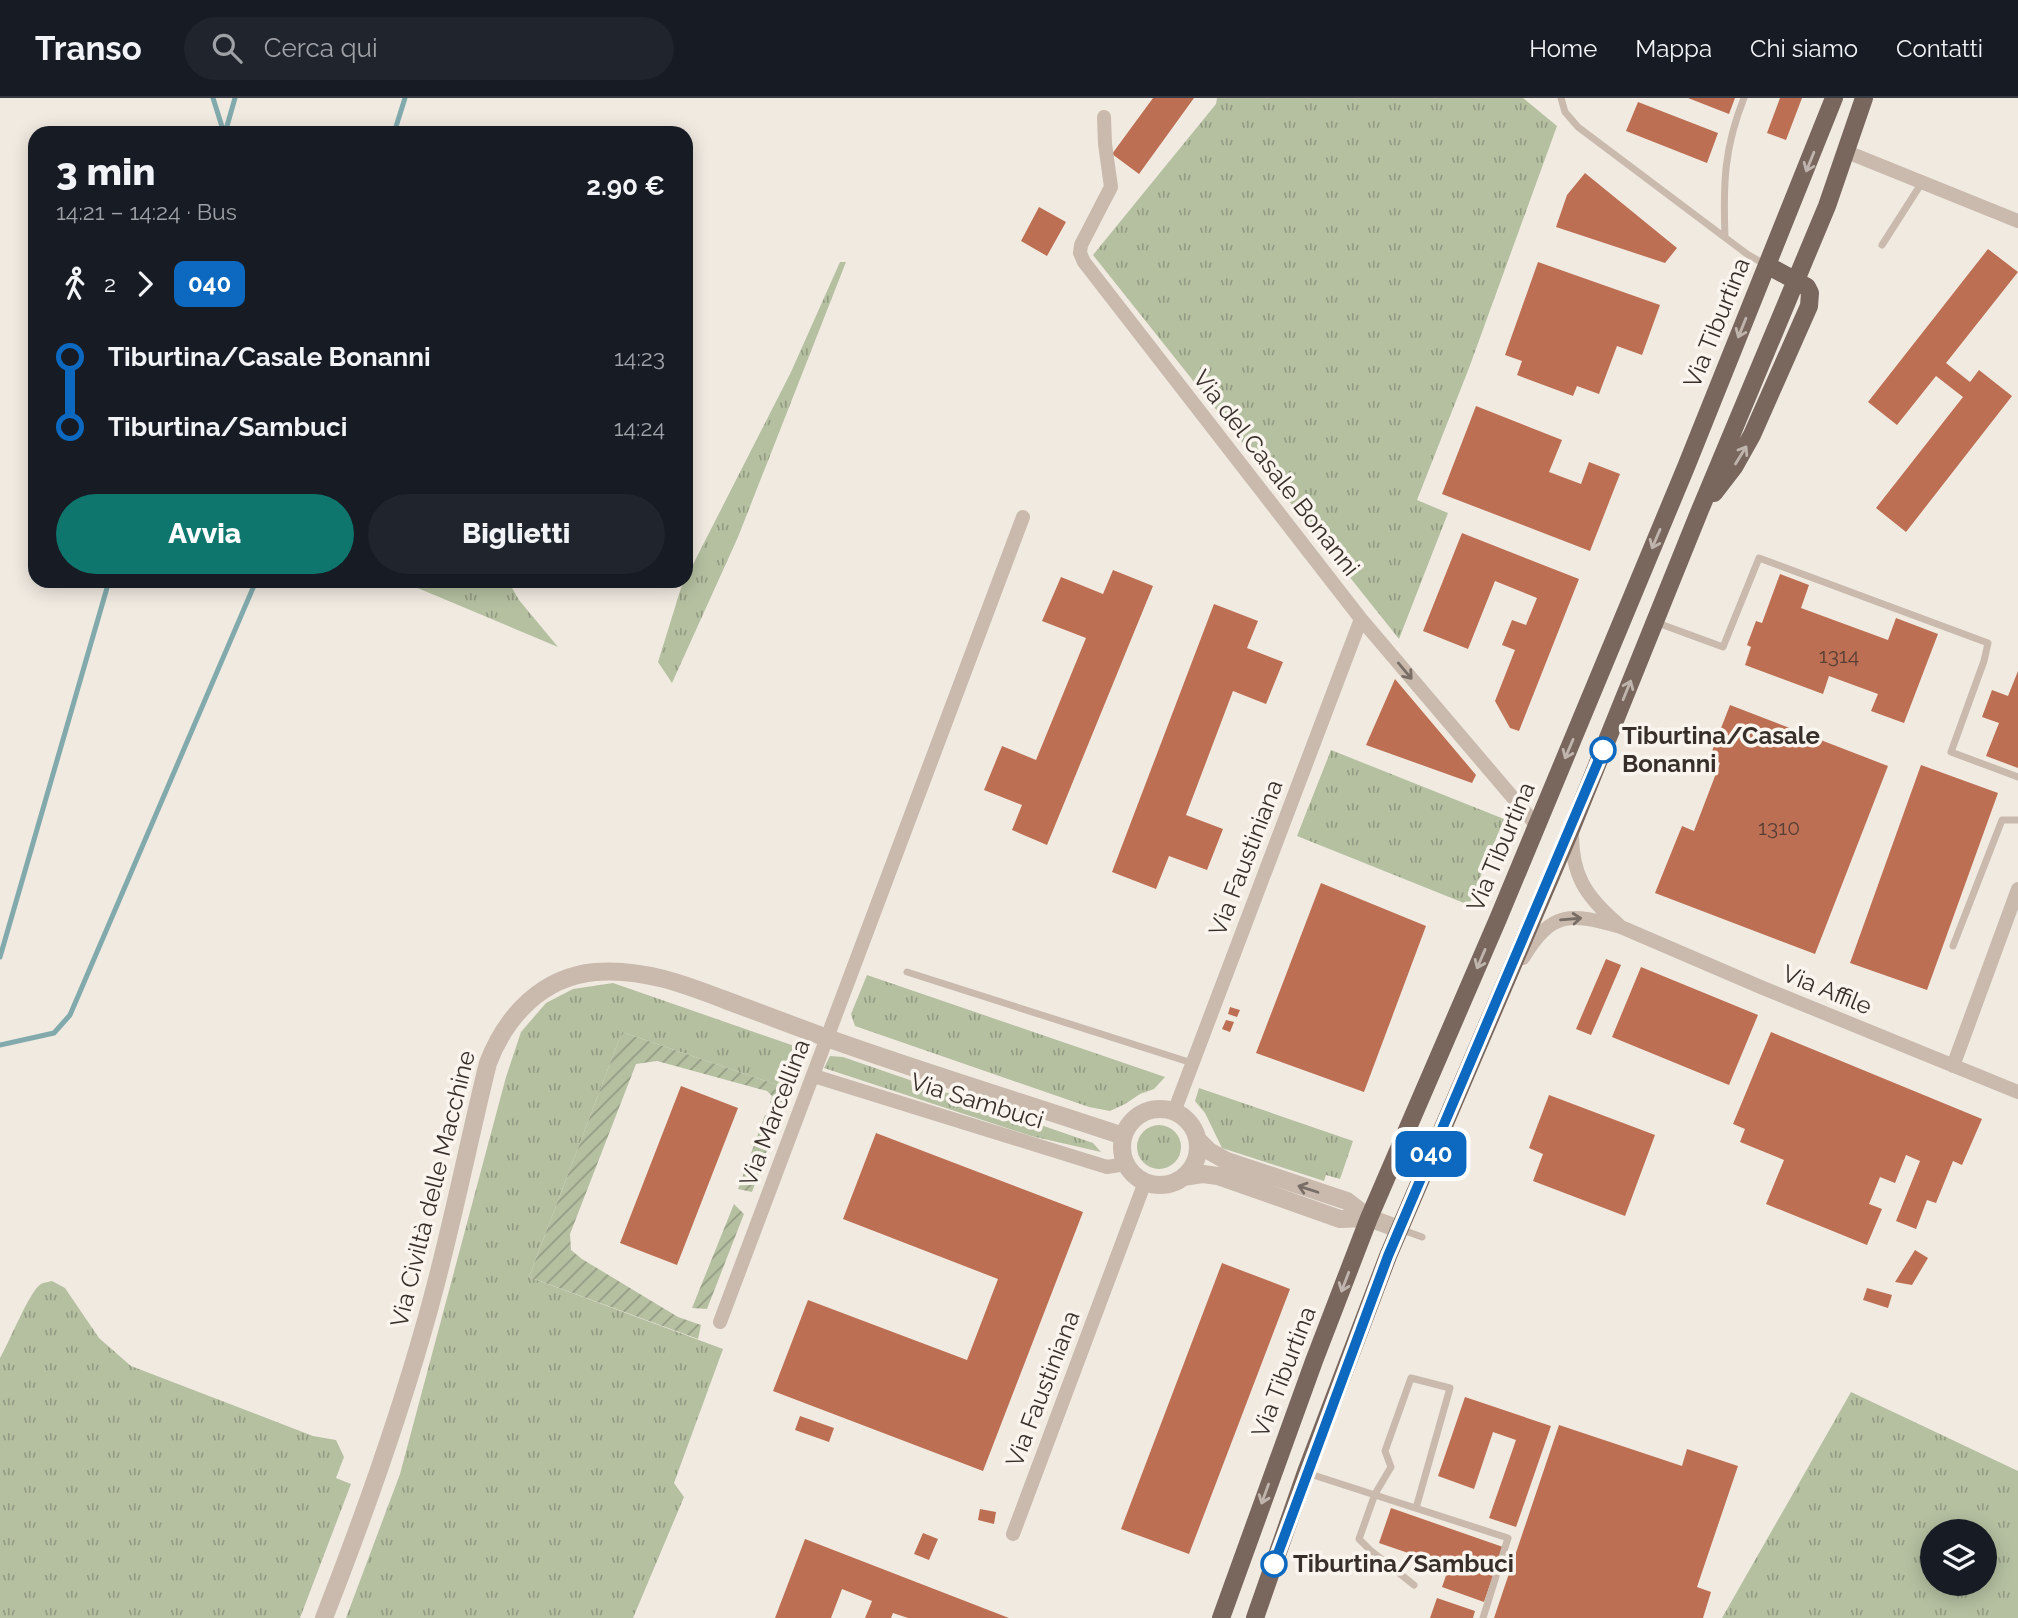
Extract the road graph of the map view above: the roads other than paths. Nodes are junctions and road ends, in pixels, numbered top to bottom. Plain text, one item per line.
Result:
1 (1561, 98) edge
2 (1744, 98) edge
3 (1835, 98) edge
4 (1864, 98) edge
5 (1104, 117) dead end
6 (1847, 152) junction
7 (1922, 184) junction
8 (2018, 222) edge
9 (1725, 237) junction
10 (1882, 245) dead end
11 (1767, 265) junction
12 (1796, 279) junction
13 (1023, 517) dead end
14 (1361, 619) junction
15 (1654, 622) junction
16 (2018, 777) edge
17 (2018, 820) edge
18 (1537, 826) junction
19 (1572, 827) junction
20 (2018, 889) edge
21 (1621, 927) junction
22 (1953, 946) dead end
23 (907, 972) dead end
24 (1496, 1001) junction
25 (828, 1038) junction
26 (1192, 1063) junction
27 (1953, 1066) junction
28 (814, 1076) junction
29 (2018, 1092) edge
30 (1174, 1112) junction
31 (1123, 1136) junction
32 (1197, 1139) junction
33 (1126, 1164) junction
34 (1183, 1177) junction
35 (1145, 1182) junction
36 (1369, 1218) junction
37 (1399, 1229) junction
38 (1422, 1237) dead end
39 (720, 1322) dead end
40 (1306, 1472) junction
41 (1375, 1494) junction
42 (1416, 1508) junction
43 (1013, 1534) dead end
44 (1415, 1585) dead end
45 (324, 1618) edge
46 (1221, 1618) edge
47 (1255, 1618) edge
48 (1483, 1618) edge

1 - 9 lane
2 - 9 lane
3 -> 11 main road, Via Tiburtina
4 - 6 main road
5 - 14 street, Via del Casale Bonanni
6 - 7 street
6 - 12 main road
7 - 8 street
7 - 10 lane
9 - 11 lane
11 - 12 main road
11 -> 18 main road, Via Tiburtina
15 -> 12 main road
13 - 25 street, Via Marcellina
14 -> 18 street, Via del Casale Bonanni
14 - 26 street, Via Faustiniana
15 - 16 lane
19 -> 15 main road
17 - 22 lane
18 -> 36 main road, Via Tiburtina
19 - 21 street, Via Affile
19 - 24 main road
20 - 27 street
24 -> 21 street, Via Affile
21 - 27 street, Via Affile
23 - 26 lane
24 - 37 main road
25 - 28 street, Via Marcellina
25 - 31 street, Via Sambuci
25 - 45 street, Via Civiltà delle Macchine
26 - 30 street, Via Faustiniana
27 - 29 street, Via Affile
28 - 33 street, Via Sambuci
28 - 39 street, Via Marcellina
30 - 31 street
30 - 32 street
31 - 33 street
32 - 34 street
36 -> 32 street
33 - 35 street
34 - 35 street
34 - 36 street
35 - 43 street, Via Faustiniana
36 - 37 street
36 -> 46 main road, Via Tiburtina
37 - 38 lane
37 - 40 main road
40 - 41 lane
40 - 47 main road
41 - 42 lane
41 - 42 lane
41 - 44 lane
42 - 48 lane

